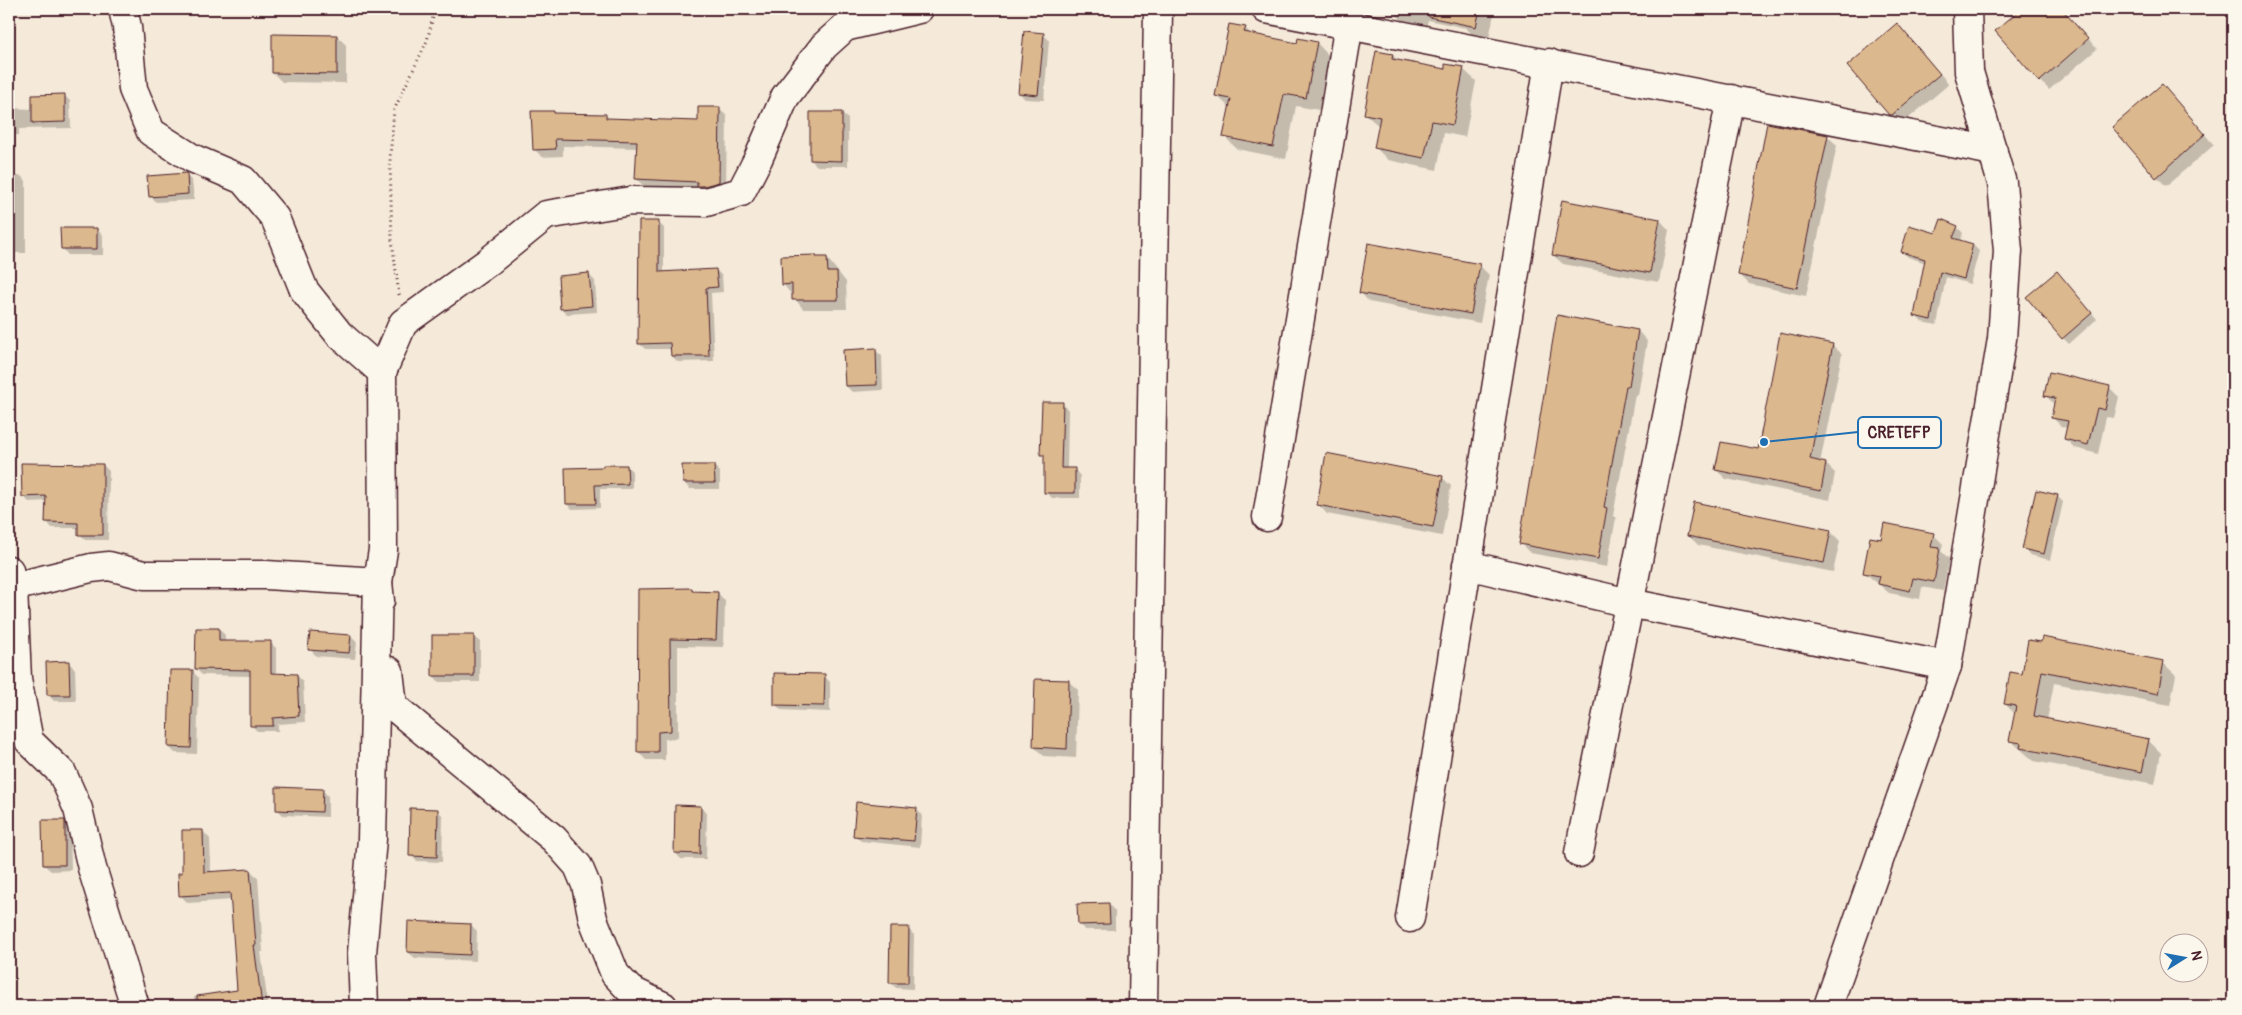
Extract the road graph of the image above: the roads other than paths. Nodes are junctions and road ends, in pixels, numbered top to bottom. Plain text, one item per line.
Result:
1 (123, 9) edge
2 (919, 9) edge
3 (1158, 9) edge
4 (1266, 9) edge
5 (1967, 9) edge
6 (1349, 24) junction
7 (1549, 63) junction
8 (1731, 99) junction
9 (1993, 151) junction
10 (382, 372) junction
11 (1266, 517) dead end
12 (1467, 565) junction
13 (10, 582) edge
14 (378, 582) junction
15 (1629, 603) junction
16 (1947, 666) junction
17 (1579, 853) dead end
18 (1410, 918) dead end
19 (135, 1006) edge
20 (364, 1006) edge
21 (663, 1006) edge
22 (1143, 1006) edge
23 (1828, 1006) edge

1 - 10 street
2 - 10 street
3 - 22 street
4 - 6 street
5 - 9 street
6 - 7 street
6 - 11 street
7 - 8 street
7 - 12 street
8 - 9 street
8 - 15 street
9 - 16 street
10 - 14 street
12 - 15 street
12 - 18 street
13 - 14 street
13 - 19 street
14 - 20 street
14 - 21 street
15 - 16 street
15 - 17 street
16 - 23 street

